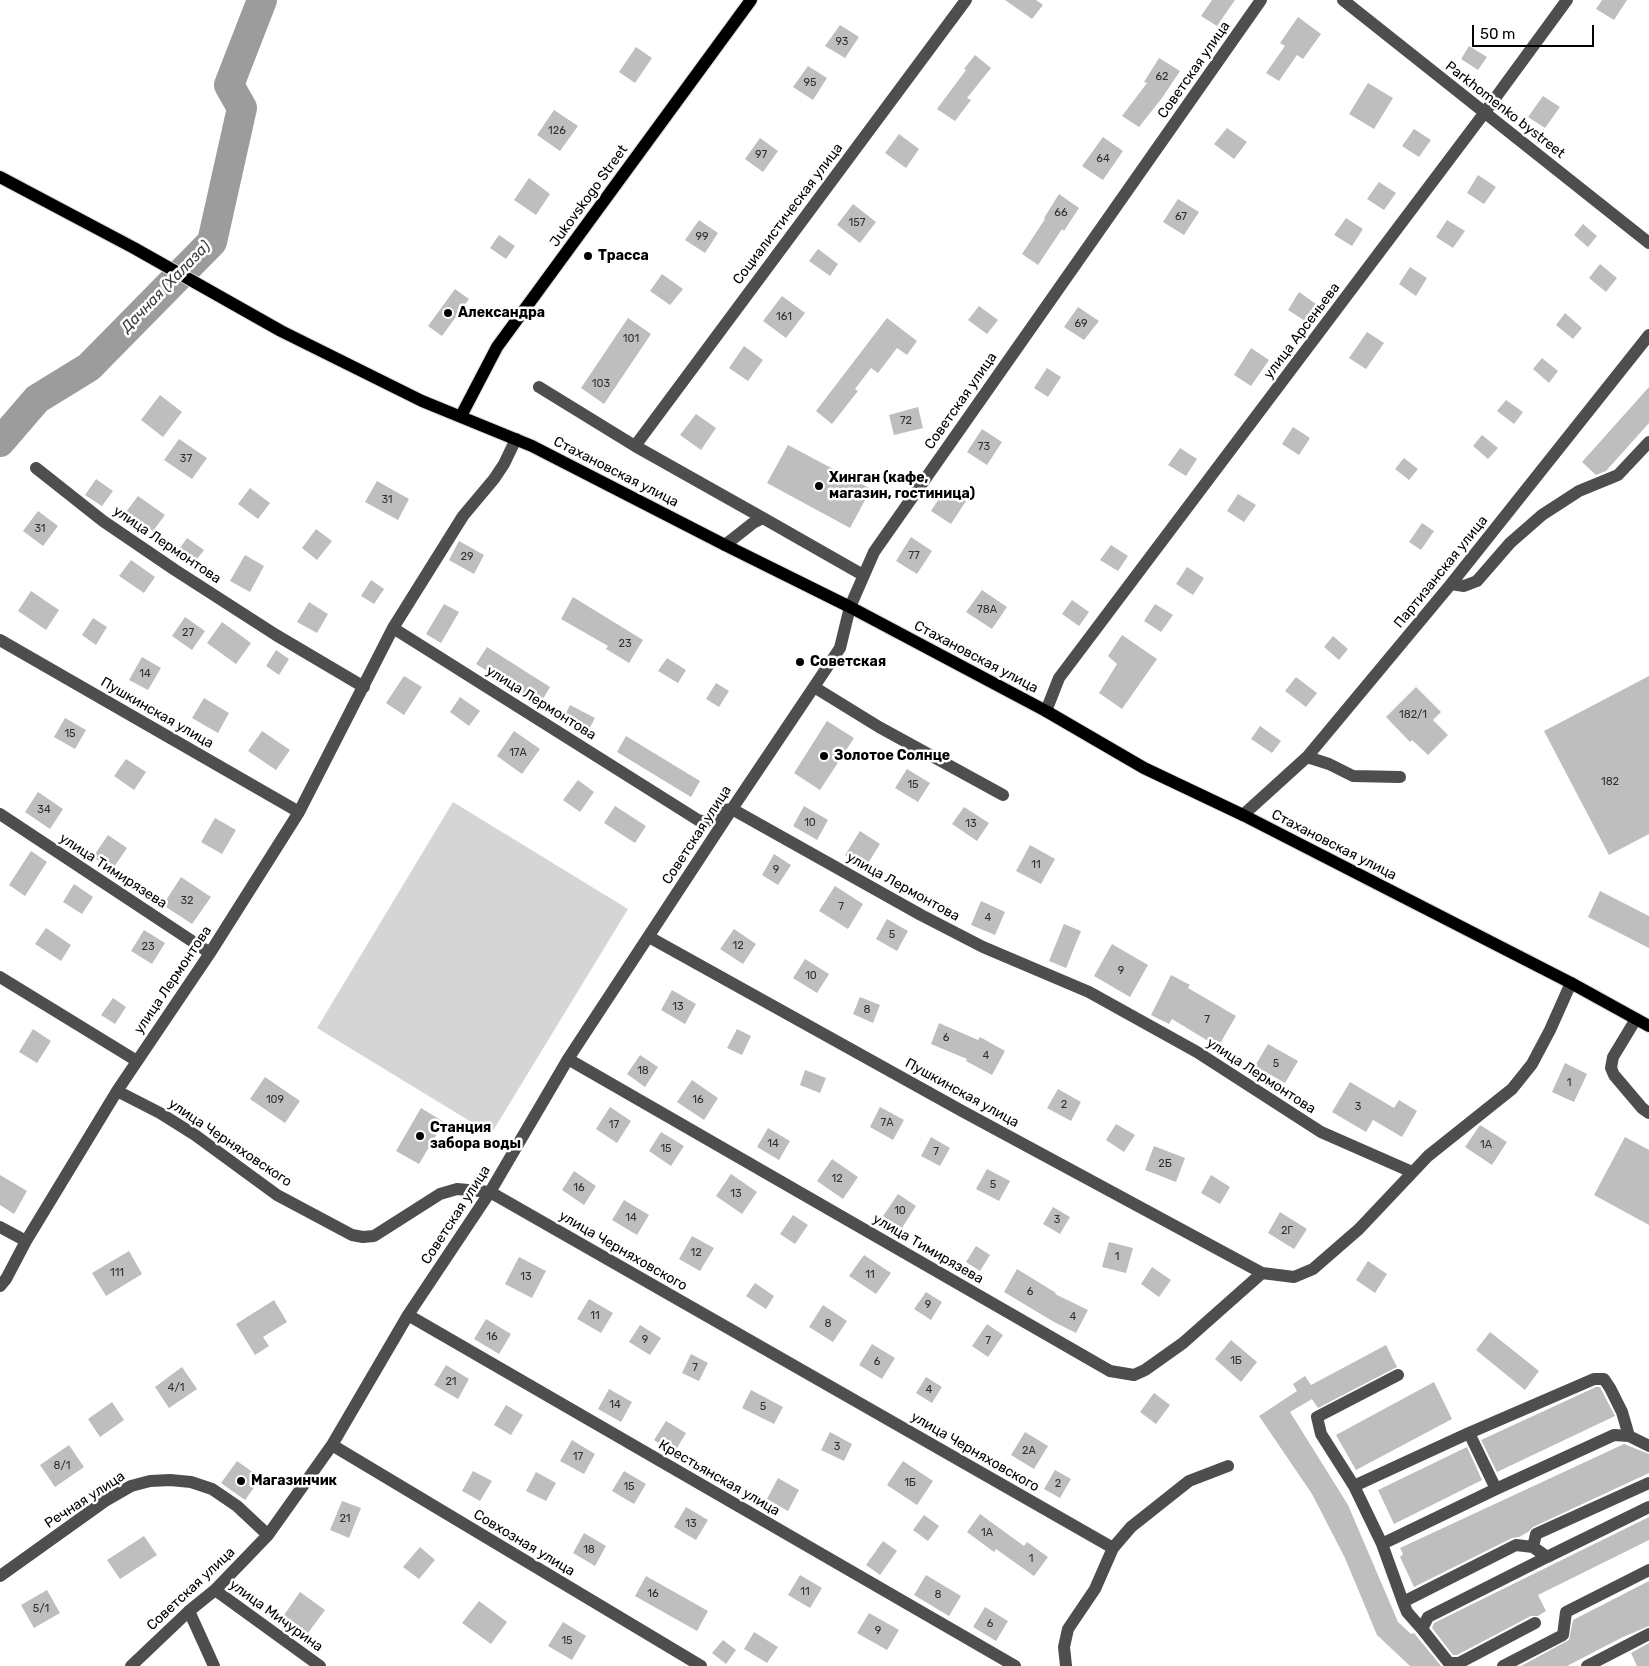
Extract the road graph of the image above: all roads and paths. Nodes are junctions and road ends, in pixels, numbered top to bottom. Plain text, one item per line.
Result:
1 (751, 0) edge
2 (966, 0) edge
3 (1261, 0) edge
4 (1342, 0) edge
5 (1567, 0) edge
6 (1485, 112) junction
7 (0, 177) edge
8 (1649, 243) edge
9 (1649, 335) edge
10 (539, 387) dead end
11 (461, 416) junction
12 (516, 439) junction
13 (1649, 442) edge
14 (634, 446) junction
15 (36, 468) dead end
16 (763, 518) junction
17 (725, 545) junction
18 (863, 575) junction
19 (1451, 584) junction
20 (850, 607) junction
21 (393, 628) junction
22 (0, 640) edge
23 (364, 686) junction
24 (814, 687) junction
25 (1046, 711) junction
26 (1306, 757) junction
27 (1400, 778) dead end
28 (1003, 794) dead end
29 (732, 809) junction
30 (298, 812) junction
31 (0, 814) edge
32 (1244, 815) junction
33 (649, 937) junction
34 (210, 952) junction
35 (0, 977) edge
36 (1571, 983) junction
37 (1636, 1019) junction
38 (1649, 1026) edge
39 (568, 1059) junction
40 (137, 1061) junction
41 (117, 1091) junction
42 (1649, 1112) edge
43 (1412, 1172) junction
44 (490, 1192) junction
45 (0, 1227) edge
46 (26, 1240) junction
47 (1262, 1272) junction
48 (0, 1286) edge
49 (408, 1315) junction
50 (1398, 1375) dead end
51 (1469, 1433) junction
52 (1629, 1436) junction
53 (332, 1445) junction
54 (1649, 1446) edge
55 (1228, 1466) dead end
56 (1649, 1483) edge
57 (1354, 1486) junction
58 (1496, 1489) junction
59 (1649, 1507) edge
60 (268, 1535) junction
61 (1382, 1544) junction
62 (1533, 1547) junction
63 (1113, 1548) junction
64 (1547, 1557) junction
65 (1649, 1570) edge
66 (0, 1576) edge
67 (215, 1590) junction
68 (1403, 1602) junction
69 (189, 1612) junction
70 (1535, 1623) dead end
71 (1422, 1629) junction
72 (1649, 1634) edge
73 (131, 1666) edge
74 (214, 1666) edge
75 (320, 1666) edge
76 (701, 1666) edge
77 (1014, 1666) edge
78 (1066, 1666) edge
79 (1502, 1666) edge
80 (1587, 1666) edge

1 - 11 main road, Jukovskogo Street
2 - 14 street, Социалистическая улица
3 - 18 street, Советская улица
4 - 6 street, Parkhomenko bystreet
5 - 6 street, улица Арсеньева
6 - 8 street, Parkhomenko bystreet
6 - 25 street, улица Арсеньева
7 - 11 main road, Стахановская улица
9 - 19 street, Партизанская улица
10 - 14 street
11 - 12 main road, Стахановская улица
12 - 17 main road, Стахановская улица
12 - 21 street, улица Лермонтова
13 - 19 street
14 - 16 street
15 - 23 street, улица Лермонтова
16 - 17 street
16 - 18 street
17 - 20 main road, Стахановская улица
18 - 20 street, Советская улица
19 - 26 street, Партизанская улица
20 - 24 street, Советская улица
20 - 25 main road, Стахановская улица
21 - 23 street, улица Лермонтова
21 - 29 street, улица Лермонтова
22 - 30 street, Пушкинская улица
23 - 30 street, улица Лермонтова
24 - 28 street
24 - 29 street, Советская улица
25 - 32 main road, Стахановская улица
26 - 27 street
26 - 32 street, Партизанская улица
29 - 33 street, Советская улица
29 - 43 street, улица Лермонтова
30 - 34 street, улица Лермонтова
31 - 34 street, улица Тимирязева
32 - 36 main road, Стахановская улица
33 - 39 street, Советская улица
33 - 47 street, Пушкинская улица
34 - 40 street, улица Лермонтова
35 - 40 street
36 - 37 main road, Стахановская улица
36 - 43 street, Пушкинская улица
37 - 38 main road, Стахановская улица
37 - 42 street
39 - 44 street, Советская улица
39 - 47 street, улица Тимирязева
40 - 41 street, улица Лермонтова
41 - 44 street, улица Черняховского
41 - 46 street, улица Лермонтова
43 - 47 street, Пушкинская улица
44 - 49 street, Советская улица
44 - 63 street, улица Черняховского
45 - 46 street
46 - 48 street, улица Лермонтова
49 - 53 street, Советская улица
49 - 77 street, Крестьянская улица
50 - 57 street
51 - 52 street
51 - 57 street
51 - 58 street
52 - 54 street
52 - 58 street
53 - 60 street, Советская улица
53 - 76 street, Совхозная улица
55 - 63 street
56 - 62 street
57 - 61 street
58 - 61 street
59 - 64 street
60 - 66 street, Речная улица
60 - 67 street, Советская улица
61 - 68 street
62 - 64 street
62 - 68 street
63 - 78 street
64 - 71 street
65 - 79 street
67 - 69 street, Советская улица
67 - 75 street, улица Мичурина
68 - 71 street
69 - 73 street, Советская улица
69 - 74 street
70 - 71 street
72 - 80 street

